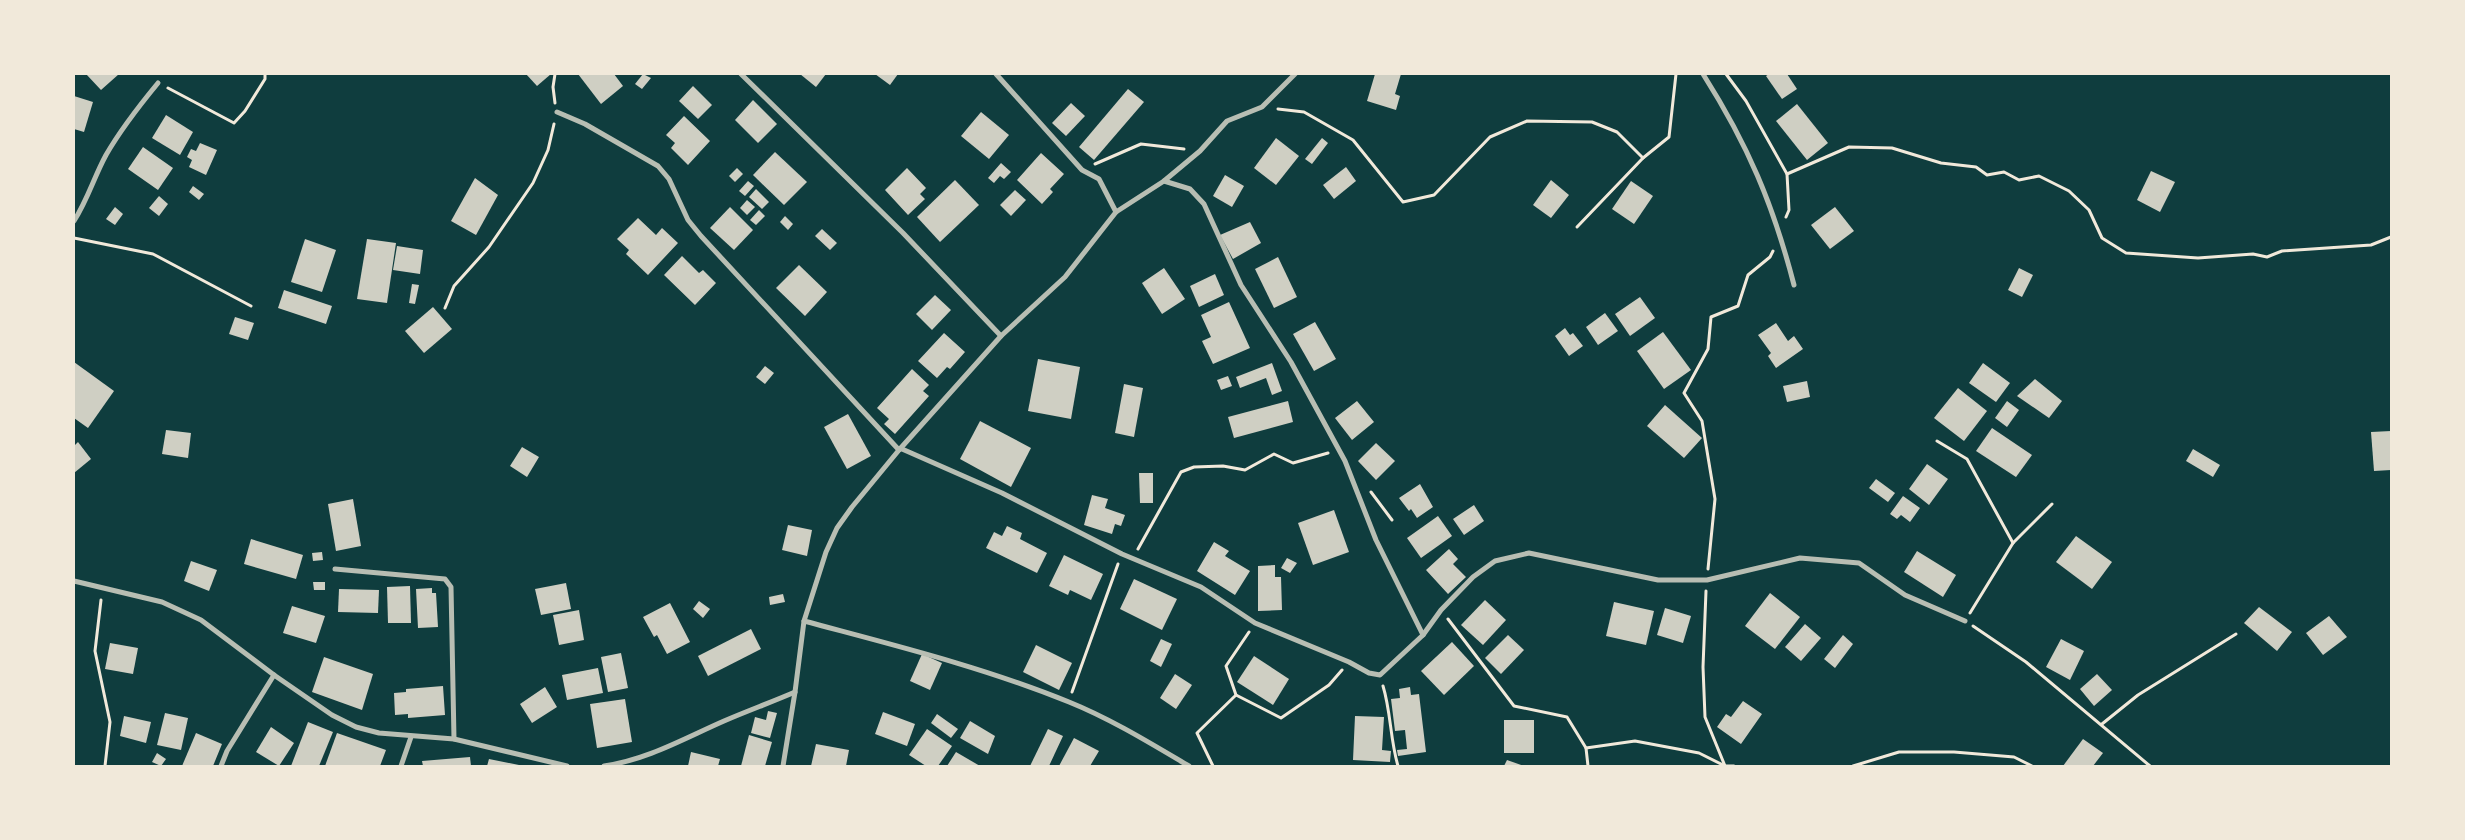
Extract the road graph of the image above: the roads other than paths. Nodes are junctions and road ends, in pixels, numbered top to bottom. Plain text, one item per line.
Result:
1 (741, 74) edge
2 (996, 74) edge
3 (1294, 74) edge
4 (1703, 74) edge
5 (158, 83) road end
6 (556, 112) road end
7 (1164, 181) junction
8 (1116, 212) junction
9 (74, 221) edge
10 (1794, 285) dead end
11 (1001, 336) junction
12 (901, 450) junction
13 (336, 569) dead end
14 (74, 581) edge
15 (804, 621) junction
16 (1966, 621) road end
17 (1422, 635) junction
18 (274, 675) junction
19 (796, 692) junction
20 (410, 737) junction
21 (454, 739) junction
22 (221, 766) edge
23 (401, 766) edge
24 (567, 766) edge
25 (604, 766) edge
26 (783, 766) edge
27 (1189, 766) edge

1 - 11 street
2 - 8 street
3 - 7 street
4 - 10 street
5 - 9 street
6 - 12 street
7 - 8 street
7 - 17 street
8 - 11 street
11 - 12 street
12 - 15 street
12 - 17 street
13 - 21 street
14 - 18 street
15 - 19 street
15 - 27 street
16 - 17 street
18 - 20 street
18 - 22 street
19 - 25 street
19 - 26 street
20 - 21 street
20 - 23 street
21 - 24 street

